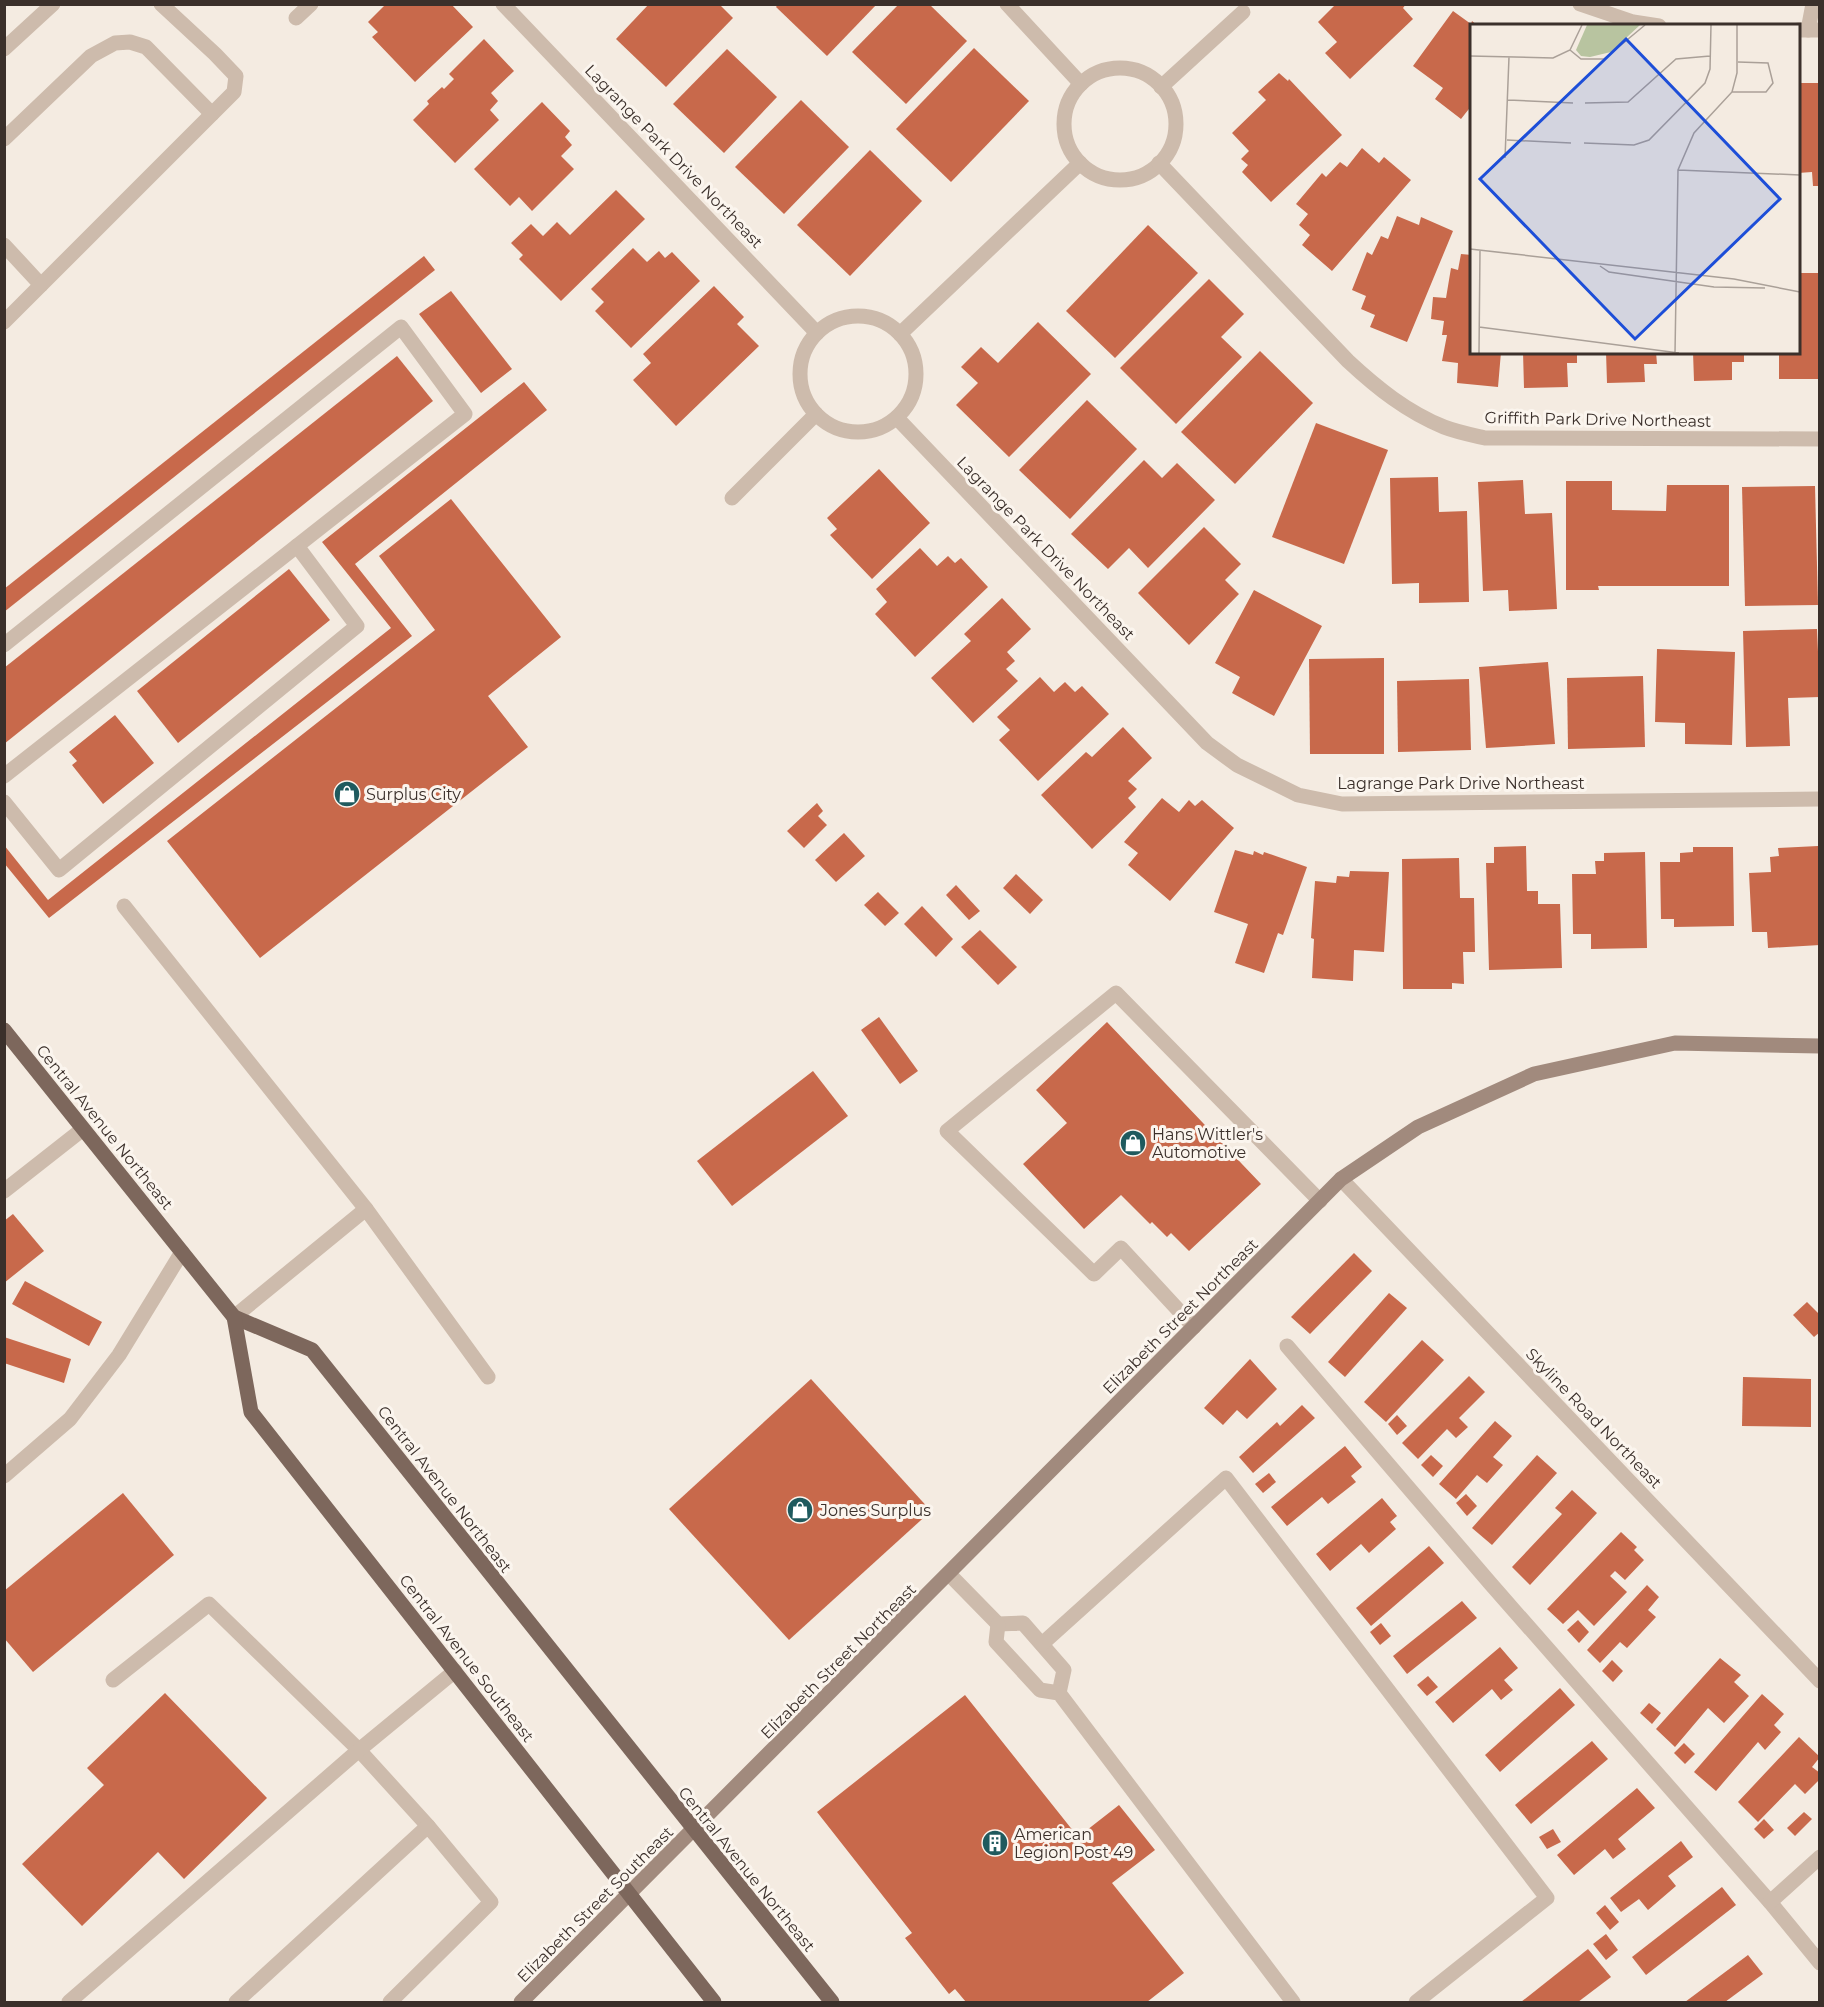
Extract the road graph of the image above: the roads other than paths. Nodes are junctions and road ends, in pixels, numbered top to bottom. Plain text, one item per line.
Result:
1 (53, 4) edge
2 (161, 4) edge
3 (311, 4) edge
4 (503, 4) edge
5 (1006, 4) edge
6 (1580, 4) edge
7 (1813, 4) edge
8 (1243, 12) dead end
9 (296, 18) dead end
10 (1646, 24) edge
11 (1809, 30) edge
12 (4, 50) edge
13 (1081, 84) junction
14 (1161, 87) junction
15 (212, 114) junction
16 (4, 139) edge
17 (1080, 163) junction
18 (1159, 163) junction
19 (4, 245) edge
20 (42, 285) junction
21 (4, 322) edge
22 (817, 333) junction
23 (900, 334) junction
24 (816, 414) junction
25 (897, 418) junction
26 (1820, 439) edge
27 (732, 498) dead end
28 (297, 546) junction
29 (4, 645) edge
30 (4, 776) edge
31 (1820, 799) edge
32 (4, 802) edge
33 (124, 906) dead end
34 (4, 1030) edge
35 (1814, 1045) edge
36 (84, 1129) junction
37 (1341, 1179) junction
38 (4, 1191) edge
39 (1320, 1201) junction
40 (366, 1209) junction
41 (182, 1252) junction
42 (234, 1317) junction
43 (1194, 1328) junction
44 (1287, 1346) dead end
45 (488, 1377) dead end
46 (4, 1476) edge
47 (950, 1574) junction
48 (998, 1624) junction
49 (1042, 1644) junction
50 (455, 1671) junction
51 (113, 1680) dead end
52 (1820, 1681) edge
53 (1059, 1693) junction
54 (359, 1750) junction
55 (428, 1826) junction
56 (693, 1831) junction
57 (1820, 1857) edge
58 (630, 1895) junction
59 (1770, 1902) junction
60 (1820, 1962) edge
61 (69, 2002) edge
62 (236, 2002) edge
63 (390, 2002) edge
64 (521, 2002) edge
65 (714, 2002) edge
66 (832, 2002) edge
67 (1293, 2002) edge
68 (1416, 2002) edge

1 - 12 street
2 - 15 street
3 - 9 street
4 - 22 street, Lagrange Park Drive Northeast
5 - 13 street
6 - 10 street
7 - 11 street
8 - 14 street
13 - 14 street
13 - 17 street
14 - 18 street
15 - 16 street
15 - 20 street
17 - 18 street
17 - 23 street
18 - 26 street, Griffith Park Drive Northeast
19 - 20 street
20 - 21 street
22 - 23 street
22 - 24 street
23 - 25 street
24 - 25 street
24 - 27 street
25 - 31 street, Lagrange Park Drive Northeast
28 - 29 street
28 - 30 street
28 - 32 street
33 - 40 street
34 - 36 main road, Central Avenue Northeast
35 - 37 street, Elizabeth Street Northeast
36 - 38 street
36 - 41 main road, Central Avenue Northeast
37 - 39 street, Elizabeth Street Northeast
37 - 52 street, Skyline Road Northeast
39 - 43 street, Elizabeth Street Northeast
39 - 43 street
40 - 42 street
40 - 45 street
41 - 42 main road, Central Avenue Northeast
41 - 46 street
42 - 50 main road, Central Avenue Southeast
42 - 56 main road, Central Avenue Northeast
43 - 47 street, Elizabeth Street Northeast
44 - 59 street
47 - 48 street
47 - 56 street, Elizabeth Street Northeast
48 - 49 street
48 - 53 street
49 - 53 street
49 - 68 street
50 - 54 street
50 - 58 main road, Central Avenue Southeast
51 - 54 street
53 - 67 street
54 - 55 street
54 - 61 street
55 - 62 street
55 - 63 street
56 - 58 street, Elizabeth Street Southeast
56 - 66 main road, Central Avenue Northeast
57 - 59 street
58 - 64 street, Elizabeth Street Southeast
58 - 65 main road, Central Avenue Southeast
59 - 60 street

